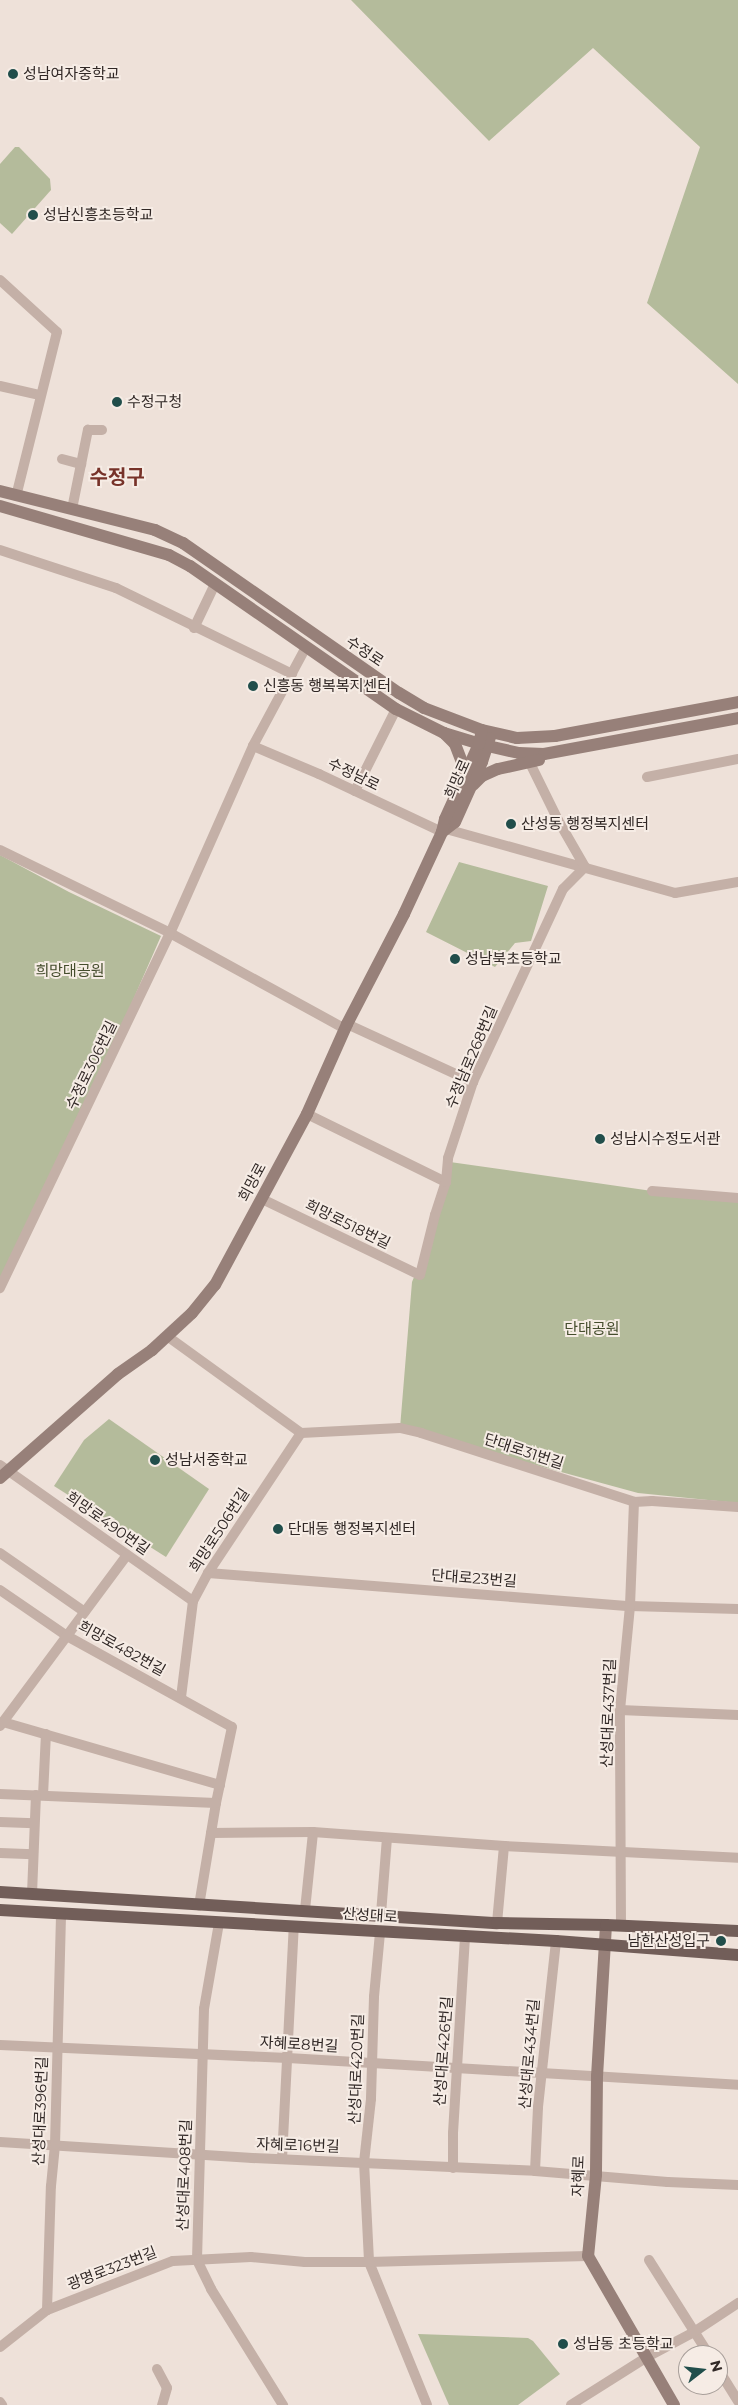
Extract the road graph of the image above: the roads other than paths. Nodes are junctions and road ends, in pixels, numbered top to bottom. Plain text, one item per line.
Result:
1 (0, 280) edge
2 (0, 386) edge
3 (40, 395) junction
4 (102, 430) dead end
5 (62, 459) dead end
6 (81, 464) junction
7 (0, 491) edge
8 (16, 496) junction
9 (0, 506) edge
10 (72, 509) junction
11 (178, 540) junction
12 (0, 550) edge
13 (169, 555) junction
14 (215, 584) junction
15 (194, 628) junction
16 (306, 647) junction
17 (292, 674) junction
18 (738, 702) edge
19 (396, 709) junction
20 (738, 718) edge
21 (486, 731) junction
22 (444, 733) junction
23 (484, 745) junction
24 (253, 746) junction
25 (567, 750) junction
26 (738, 758) edge
27 (529, 761) junction
28 (647, 777) dead end
29 (467, 783) junction
30 (355, 791) junction
31 (444, 831) junction
32 (0, 850) edge
33 (585, 867) junction
34 (738, 882) edge
35 (170, 932) junction
36 (346, 1027) junction
37 (473, 1082) junction
38 (307, 1114) junction
39 (446, 1182) junction
40 (652, 1191) dead end
41 (738, 1198) edge
42 (262, 1199) junction
43 (420, 1276) joint
44 (0, 1288) edge
45 (167, 1336) junction
46 (301, 1433) junction
47 (2, 1471) edge
48 (634, 1502) junction
49 (738, 1507) edge
50 (0, 1553) edge
51 (127, 1555) junction
52 (208, 1573) junction
53 (0, 1590) edge
54 (193, 1601) junction
55 (630, 1606) junction
56 (738, 1609) edge
57 (85, 1612) junction
58 (67, 1636) junction
59 (181, 1698) junction
60 (620, 1710) junction
61 (738, 1715) edge
62 (1, 1724) edge
63 (46, 1734) junction
64 (220, 1785) junction
65 (0, 1794) edge
66 (39, 1795) junction
67 (216, 1803) junction
68 (0, 1822) edge
69 (34, 1823) junction
70 (313, 1832) junction
71 (210, 1833) junction
72 (387, 1838) junction
73 (504, 1846) junction
74 (621, 1851) junction
75 (0, 1853) edge
76 (33, 1854) junction
77 (738, 1858) edge
78 (0, 1892) edge
79 (32, 1894) junction
80 (199, 1906) junction
81 (0, 1910) edge
82 (305, 1910) junction
83 (61, 1914) junction
84 (382, 1914) junction
85 (219, 1923) junction
86 (497, 1923) junction
87 (606, 1925) junction
88 (621, 1925) junction
89 (294, 1926) junction
90 (738, 1931) edge
91 (380, 1932) junction
92 (465, 1936) junction
93 (556, 1941) junction
94 (605, 1946) junction
95 (738, 1955) edge
96 (0, 2045) edge
97 (58, 2047) junction
98 (203, 2055) junction
99 (288, 2058) junction
100 (371, 2063) junction
101 (457, 2067) junction
102 (541, 2073) junction
103 (597, 2076) junction
104 (738, 2085) edge
105 (0, 2142) edge
106 (55, 2145) junction
107 (198, 2154) junction
108 (282, 2159) junction
109 (364, 2162) junction
110 (453, 2168) junction
111 (535, 2171) junction
112 (596, 2175) junction
113 (738, 2185) edge
114 (588, 2256) junction
115 (197, 2260) junction
116 (649, 2260) dead end
117 (369, 2262) junction
118 (738, 2303) edge
119 (46, 2310) junction
120 (694, 2332) junction
121 (702, 2345) edge
122 (0, 2347) edge
123 (647, 2357) junction
124 (157, 2369) dead end
125 (728, 2385) edge
126 (738, 2401) edge
127 (162, 2405) edge
128 (283, 2405) edge
129 (427, 2405) edge
130 (571, 2405) edge
131 (674, 2405) edge

1 - 3 street
2 - 3 street
3 - 8 street
4 - 6 street
5 - 6 street
6 - 10 street
7 - 8 main road, 수정로
8 - 10 main road, 수정로
9 - 13 main road, 수정로
10 - 11 main road, 수정로
11 - 13 main road
11 - 21 main road, 수정로
12 - 15 street
13 - 14 main road, 수정로
14 - 15 street
14 - 16 main road, 수정로
15 - 17 street
16 - 17 street, 수정로306번길
16 - 19 main road, 수정로
17 - 24 street, 수정로306번길
18 - 21 main road, 수정로
19 - 22 main road, 수정로
19 - 30 street
20 - 25 main road, 수정로
21 - 23 main road, 희망로
22 - 23 main road, 수정로
22 - 29 main road
23 - 25 main road, 수정로
23 - 29 main road, 희망로
24 - 30 street, 수정남로
24 - 35 street, 수정로306번길
25 - 27 main road
26 - 28 street
27 - 29 main road
27 - 33 street
29 - 31 main road, 희망로
30 - 31 street, 수정남로
31 - 33 street, 수정남로
31 - 36 main road, 희망로
32 - 35 street
33 - 34 street, 수정남로
33 - 37 street, 수정남로268번길
35 - 36 street
35 - 44 street, 수정로306번길
36 - 37 street
36 - 38 main road, 희망로
37 - 39 street, 수정남로268번길
38 - 39 street
38 - 42 main road, 희망로
39 - 43 street, 수정남로268번길
40 - 41 street
42 - 43 street, 희망로518번길
42 - 45 main road, 희망로
45 - 46 street
45 - 47 main road, 희망로
46 - 48 street, 단대로31번길
46 - 52 street, 희망로506번길
47 - 51 street, 희망로490번길
48 - 49 street, 단대로31번길
48 - 55 street, 산성대로437번길
50 - 57 street
51 - 54 street, 희망로490번길
51 - 57 street
52 - 54 street, 희망로506번길
52 - 55 street, 단대로23번길
53 - 58 street, 희망로482번길
54 - 59 street, 희망로506번길
55 - 56 street, 단대로23번길
55 - 60 street, 산성대로437번길
57 - 58 street
58 - 59 street, 희망로482번길
58 - 62 street
59 - 64 street, 희망로482번길
60 - 61 street
60 - 74 street, 산성대로437번길
62 - 63 street
63 - 64 street
63 - 66 street
64 - 67 street
65 - 66 street
66 - 67 street
66 - 69 street
67 - 71 street
68 - 69 street
69 - 76 street
70 - 71 street
70 - 72 street
70 - 82 street
71 - 80 street
72 - 73 street
72 - 84 street
73 - 74 street
73 - 86 street
74 - 77 street
74 - 88 street, 산성대로437번길
75 - 76 street
76 - 79 street
78 - 79 main road, 산성대로
79 - 80 main road, 산성대로
80 - 82 main road, 산성대로
81 - 83 main road, 산성대로
82 - 84 main road, 산성대로
83 - 85 main road, 산성대로
83 - 97 street, 산성대로396번길
84 - 86 main road, 산성대로
85 - 89 main road, 산성대로
85 - 98 street, 산성대로408번길
86 - 87 main road, 산성대로
87 - 88 main road, 산성대로
87 - 94 main road, 자혜로
88 - 90 main road, 산성대로
89 - 91 main road, 산성대로
89 - 99 street
91 - 92 main road, 산성대로
91 - 100 street, 산성대로420번길
92 - 93 main road, 산성대로
92 - 101 street, 산성대로426번길
93 - 94 main road, 산성대로
93 - 102 street, 산성대로434번길
94 - 95 main road, 산성대로
94 - 103 main road, 자혜로
96 - 97 street, 자혜로8번길
97 - 98 street, 자혜로8번길
97 - 106 street, 산성대로396번길
98 - 99 street, 자혜로8번길
98 - 107 street, 산성대로408번길
99 - 100 street, 자혜로8번길
99 - 108 street
100 - 101 street, 자혜로8번길
100 - 109 street, 산성대로420번길
101 - 102 street, 자혜로8번길
101 - 110 street, 산성대로426번길
102 - 103 street, 자혜로8번길
102 - 111 street, 산성대로434번길
103 - 104 street, 자혜로8번길
103 - 112 main road, 자혜로
105 - 106 street, 자혜로16번길
106 - 107 street, 자혜로16번길
106 - 119 street, 산성대로396번길
107 - 108 street, 자혜로16번길
107 - 115 street, 산성대로408번길
108 - 109 street, 자혜로16번길
109 - 110 street, 자혜로16번길
109 - 117 street, 산성대로420번길
110 - 111 street, 자혜로16번길
111 - 112 street, 자혜로16번길
112 - 113 street, 자혜로16번길
112 - 114 main road, 자혜로
114 - 117 street, 광명로323번길
114 - 123 main road
115 - 117 street, 광명로323번길
115 - 119 street, 광명로323번길
115 - 128 street, 산성대로408번길
116 - 120 street
117 - 129 street, 산성대로420번길
118 - 120 street
119 - 122 street, 광명로323번길
120 - 121 street
120 - 123 street
123 - 130 street
123 - 131 main road
124 - 127 street
125 - 126 street

